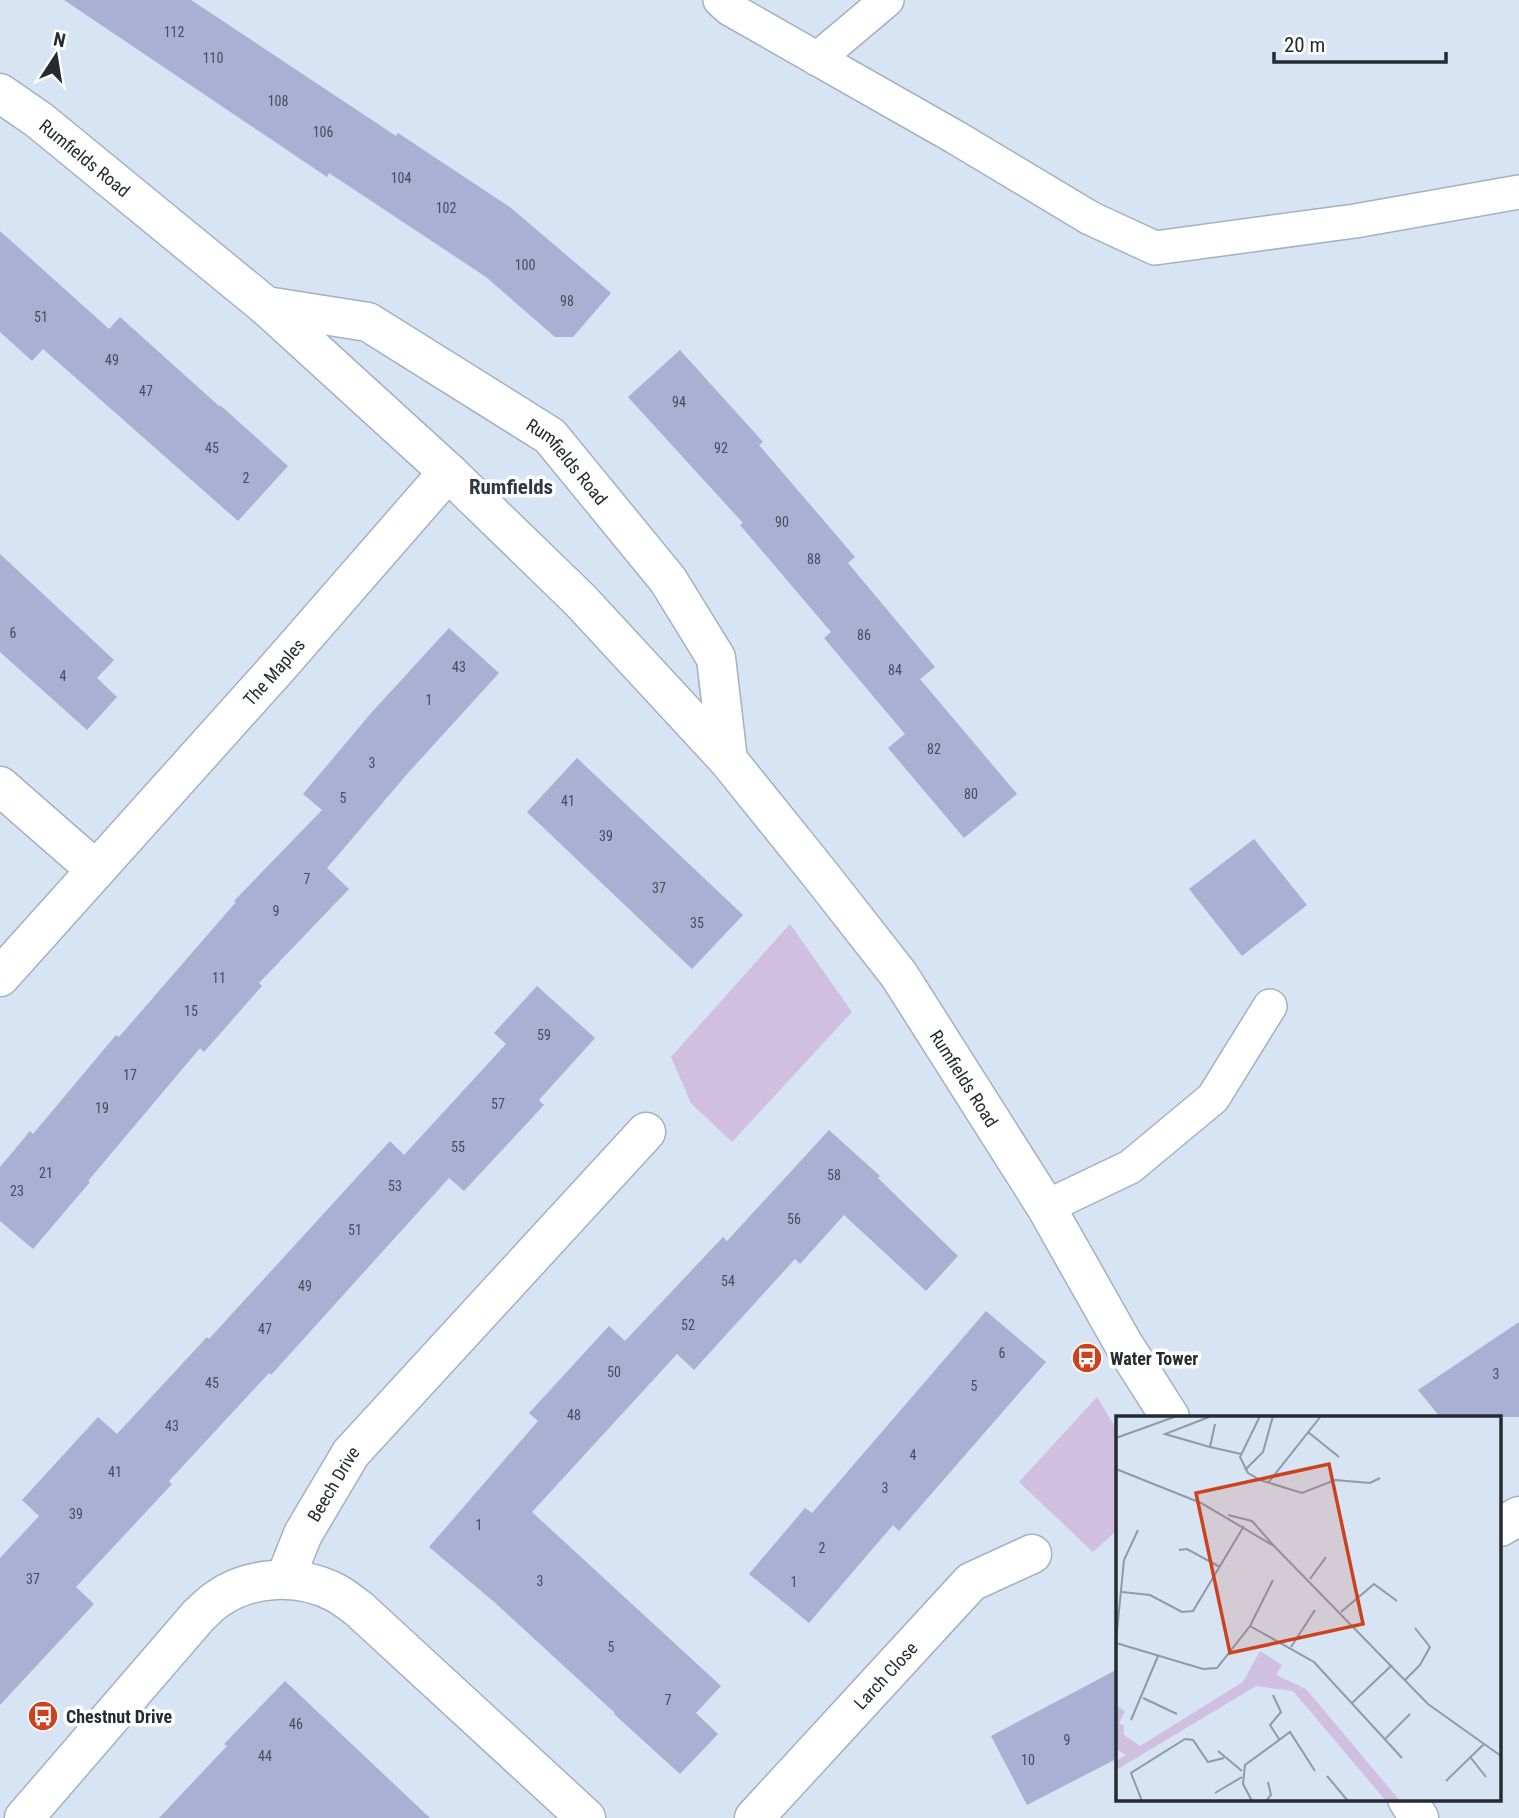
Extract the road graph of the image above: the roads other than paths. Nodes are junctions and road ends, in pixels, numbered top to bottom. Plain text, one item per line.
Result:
1 (720, 0) edge
2 (887, 0) edge
3 (817, 59) junction
4 (0, 93) edge
5 (1519, 192) edge
6 (266, 306) junction
7 (447, 472) junction
8 (727, 760) junction
9 (0, 786) edge
10 (96, 870) junction
11 (0, 977) edge
12 (1270, 1006) dead end
13 (646, 1132) dead end
14 (1046, 1207) junction
15 (1169, 1416) edge
16 (1519, 1516) edge
17 (1502, 1526) edge
18 (1032, 1554) dead end
19 (285, 1579) junction
20 (1408, 1800) edge
21 (24, 1818) edge
22 (586, 1818) edge
23 (754, 1818) edge
24 (1419, 1818) edge

1 - 3 lane
2 - 3 lane
3 - 5 lane
4 - 6 street, Rumfields Road
6 - 7 street, Rumfields Road
6 - 8 street, Rumfields Road
7 - 8 street, Rumfields Road
7 - 10 street, The Maples
8 - 14 street, Rumfields Road
9 - 10 street
10 - 11 street, The Maples
12 - 14 lane
13 - 19 street, Beech Drive
14 - 15 street, Rumfields Road
16 - 17 street
18 - 23 street, Larch Close
19 - 21 street
19 - 22 street
20 - 24 street

